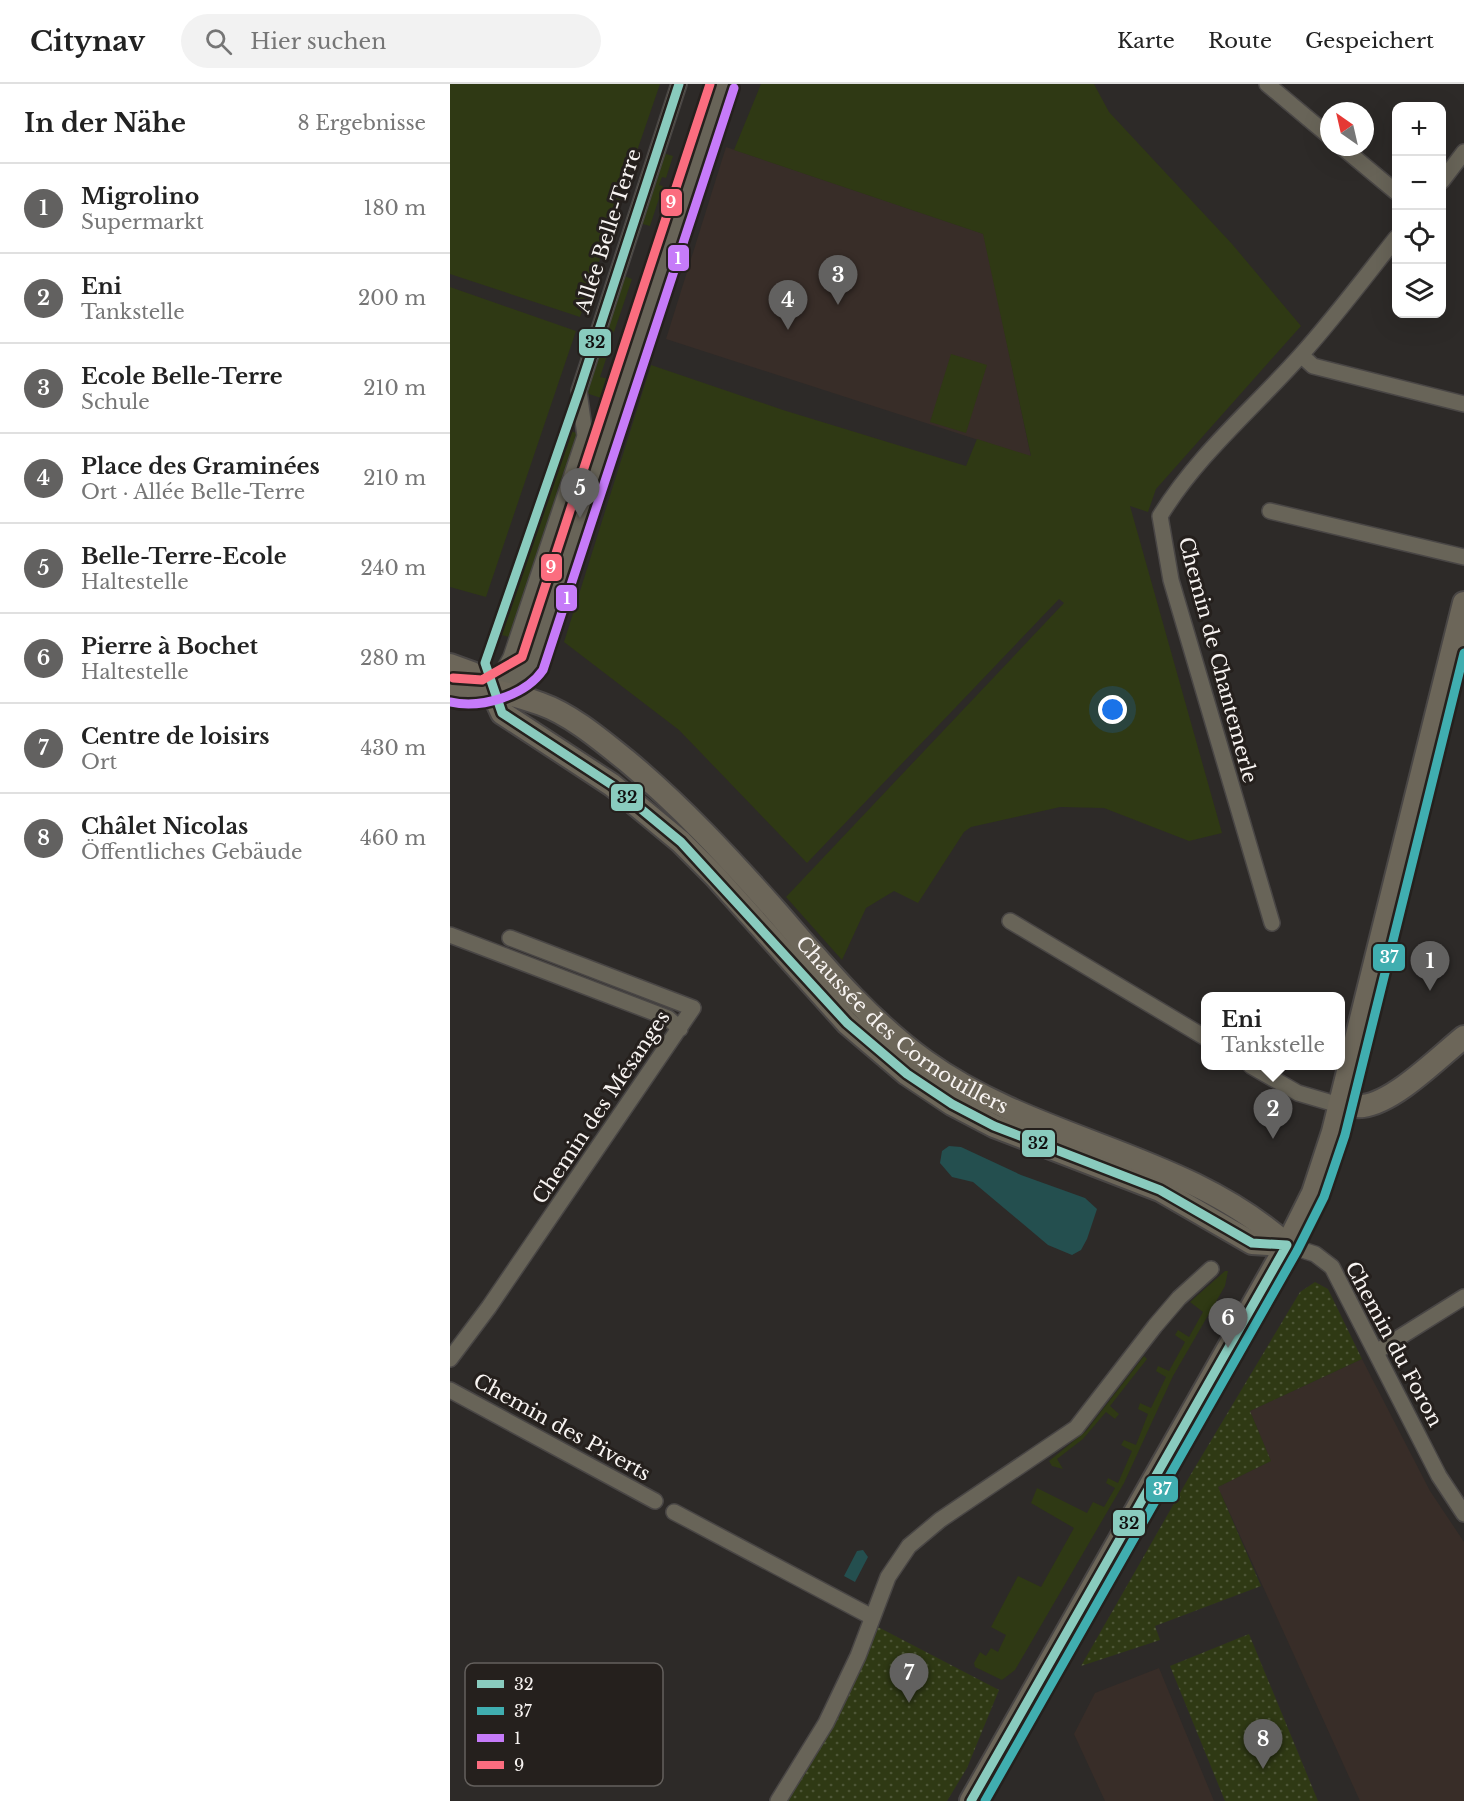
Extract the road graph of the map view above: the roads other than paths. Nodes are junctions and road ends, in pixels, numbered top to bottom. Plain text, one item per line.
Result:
1 (679, 84) edge
2 (723, 84) edge
3 (1267, 84) edge
4 (1320, 128) edge
5 (1464, 152) edge
6 (1353, 156) edge
7 (1446, 176) edge
8 (1392, 189) edge
9 (1392, 243) edge
10 (1301, 355) junction
11 (1464, 404) edge
12 (1270, 511) dead end
13 (1464, 557) edge
14 (1464, 603) edge
15 (450, 665) edge
16 (1456, 669) edge
17 (450, 690) edge
18 (492, 691) junction
19 (1010, 921) dead end
20 (1272, 923) dead end
21 (450, 935) edge
22 (510, 938) dead end
23 (680, 1029) junction
24 (1201, 1035) edge
25 (1464, 1037) edge
26 (1259, 1070) edge
27 (1339, 1105) junction
28 (1287, 1245) junction
29 (1211, 1269) dead end
30 (1464, 1297) edge
31 (1376, 1352) junction
32 (450, 1359) edge
33 (450, 1390) edge
34 (655, 1502) dead end
35 (674, 1512) dead end
36 (1464, 1514) edge
37 (872, 1617) junction
38 (778, 1801) edge
39 (971, 1801) edge

1 - 18 street, Allée Belle-Terre
2 - 18 street
3 - 4 street
5 - 7 street
6 - 8 street
9 - 10 street, Chemin de Chantemerle
10 - 11 street
10 - 20 street, Chemin de Chantemerle
12 - 13 street
14 - 16 street
15 - 18 street, Chaussée des Cornouillers
16 - 27 street
17 - 18 street, Chaussée des Cornouillers
18 - 28 street, Chaussée des Cornouillers
18 - 28 street, Chaussée des Cornouillers
19 - 24 street
21 - 23 street
22 - 23 street, Chemin des Mésanges
23 - 32 street, Chemin des Mésanges
25 - 27 street
26 - 27 street
27 - 28 street
28 - 31 street, Chemin du Foron
28 - 39 street
29 - 37 street
30 - 31 street
31 - 36 street, Chemin du Foron
33 - 34 street, Chemin des Piverts
35 - 37 street
37 - 38 street

